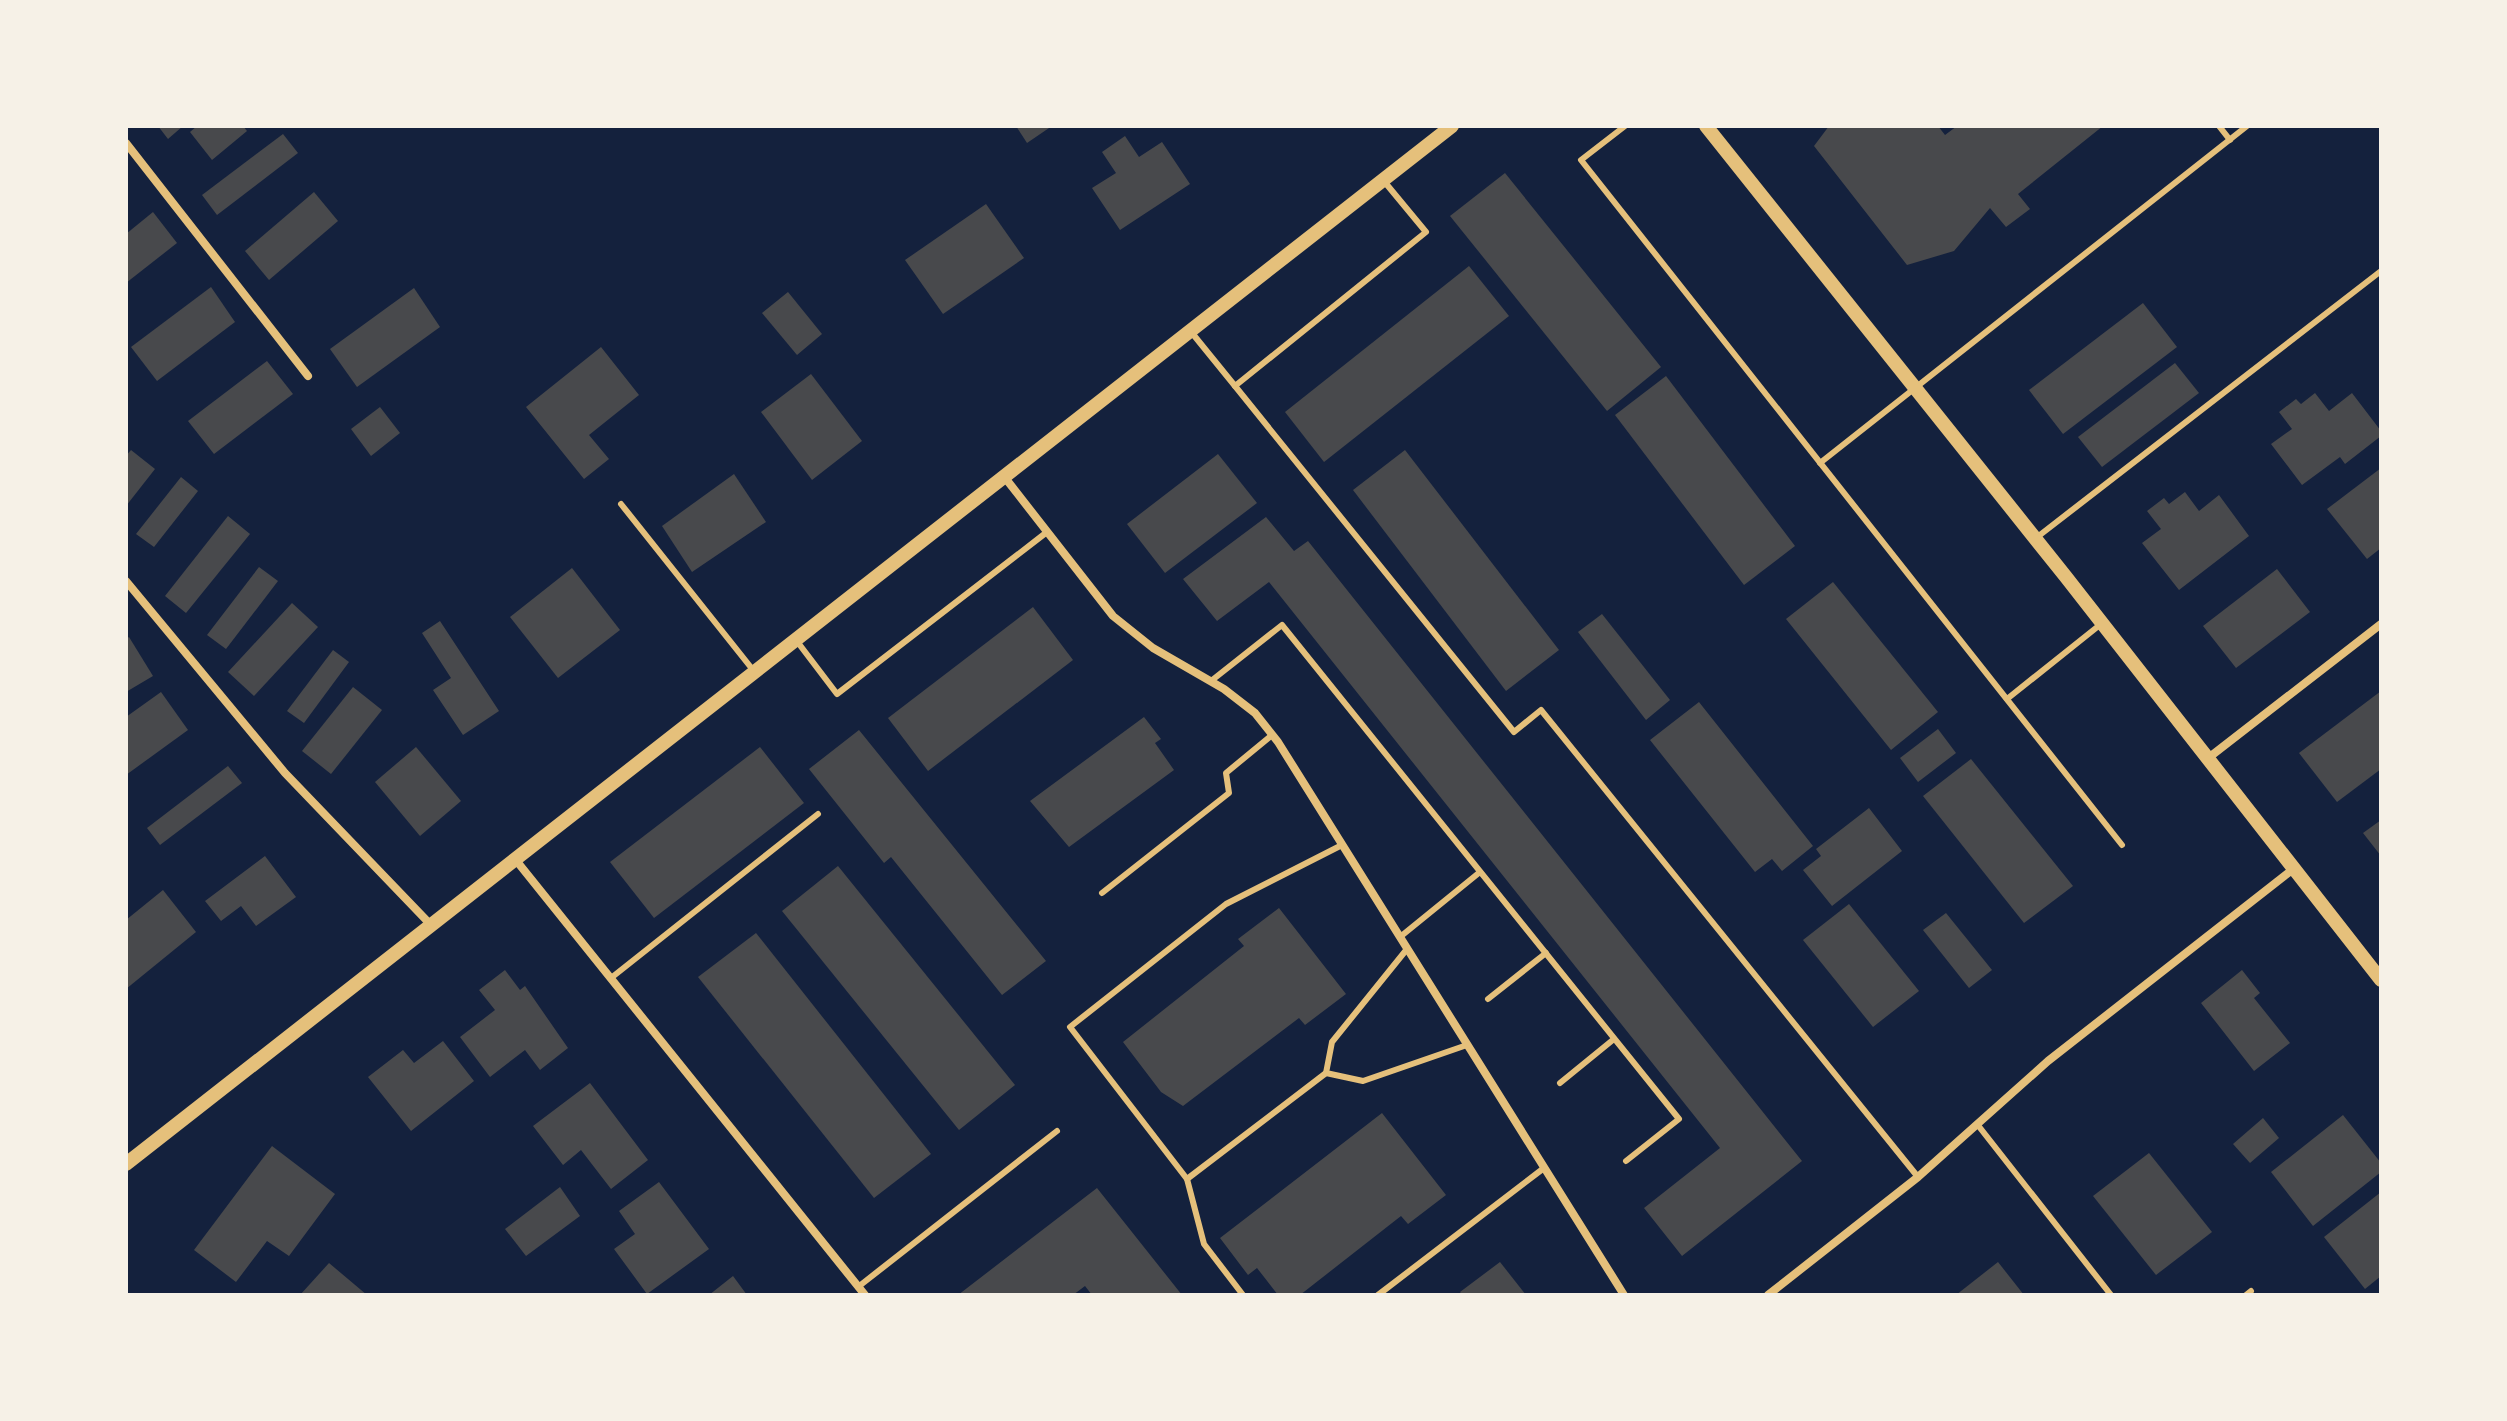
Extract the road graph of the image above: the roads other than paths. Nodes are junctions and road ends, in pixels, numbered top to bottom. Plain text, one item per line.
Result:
1 (1452, 126) edge
2 (1625, 126) edge
3 (1706, 126) edge
4 (2219, 126) edge
5 (2247, 126) edge
6 (2230, 140) junction
7 (126, 143) edge
8 (1383, 180) junction
9 (2381, 271) edge
10 (1191, 332) junction
11 (308, 376) dead end
12 (1235, 386) junction
13 (1915, 388) junction
14 (1820, 463) junction
15 (1006, 479) junction
16 (621, 504) dead end
17 (1047, 532) junction
18 (2035, 539) junction
19 (126, 581) edge
20 (2102, 624) junction
21 (2381, 624) edge
22 (796, 640) junction
23 (755, 673) junction
24 (1211, 681) junction
25 (2007, 699) junction
26 (1272, 735) junction
27 (2207, 759) junction
28 (818, 814) dead end
29 (1342, 845) junction
30 (2122, 845) dead end
31 (515, 859) junction
32 (2292, 870) junction
33 (1480, 872) junction
34 (1102, 893) dead end
35 (431, 925) junction
36 (1400, 937) junction
37 (1407, 949) junction
38 (1546, 953) junction
39 (611, 978) junction
40 (2381, 980) edge
41 (1488, 999) dead end
42 (1614, 1039) junction
43 (1467, 1045) junction
44 (1326, 1073) junction
45 (1560, 1083) dead end
46 (1977, 1124) junction
47 (1057, 1131) dead end
48 (1626, 1161) dead end
49 (126, 1164) edge
50 (1544, 1168) junction
51 (1918, 1177) junction
52 (1187, 1179) junction
53 (858, 1287) junction
54 (865, 1295) edge
55 (1243, 1295) edge
56 (1378, 1295) edge
57 (1624, 1295) edge
58 (1768, 1295) edge
59 (2111, 1295) edge

1 - 8 street
2 - 14 lane
3 - 13 street
4 - 6 lane
5 - 6 lane
6 - 13 lane
7 - 11 street
8 - 10 street
8 - 12 lane
9 - 18 lane
10 - 12 lane
10 - 15 street
12 - 51 lane
13 - 14 lane
13 - 18 street
14 - 25 lane
15 - 17 street
15 - 22 street
16 - 23 lane
17 - 22 lane
17 - 24 street
18 - 20 street
19 - 35 street
20 - 25 lane
20 - 27 street
21 - 27 street
22 - 23 street
23 - 31 street
24 - 26 street
24 - 33 lane
25 - 30 lane
26 - 29 street
26 - 34 lane
27 - 32 street
28 - 39 lane
29 - 36 street
29 - 52 lane
31 - 35 street
31 - 39 street
32 - 40 street
32 - 46 street
33 - 36 lane
33 - 38 lane
35 - 49 street
36 - 37 street
37 - 43 street
37 - 44 lane
38 - 41 lane
38 - 42 lane
39 - 53 street
42 - 45 lane
42 - 48 lane
43 - 44 lane
43 - 50 street
44 - 52 lane
46 - 51 street
46 - 59 lane
47 - 53 lane
50 - 56 lane
50 - 57 street
51 - 58 street
52 - 55 lane
53 - 54 street

